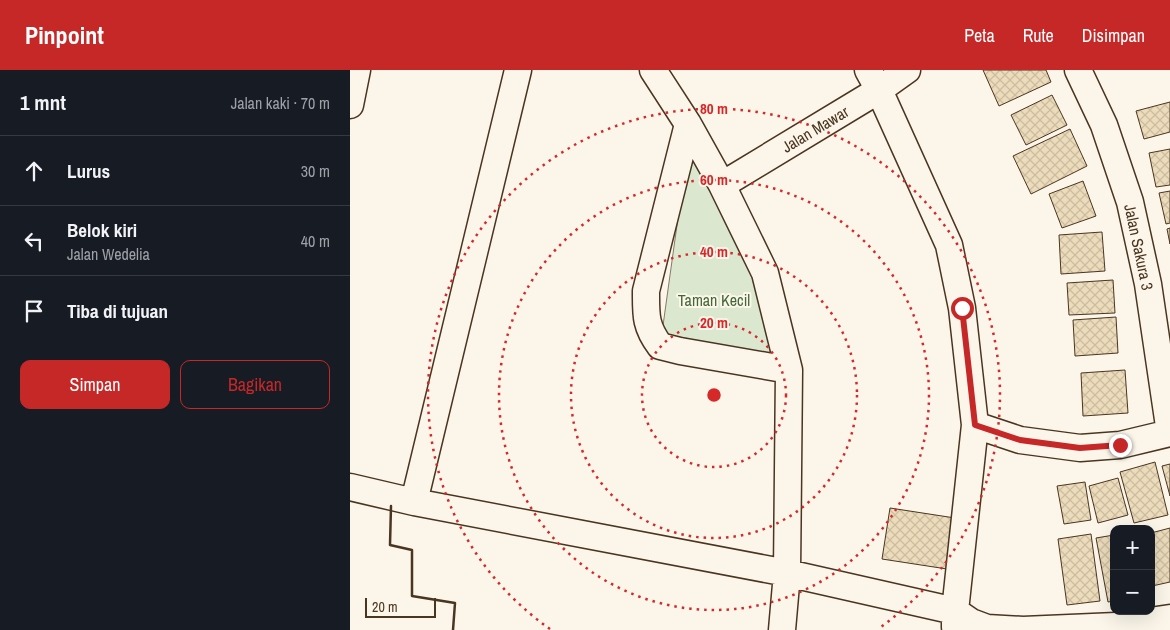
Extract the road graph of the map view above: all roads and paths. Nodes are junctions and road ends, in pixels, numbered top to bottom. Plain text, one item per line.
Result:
1 (358, 70) edge
2 (518, 70) edge
3 (653, 70) edge
4 (907, 70) edge
5 (1078, 70) edge
6 (874, 80) edge
7 (350, 105) edge
8 (688, 124) junction
9 (722, 185) junction
10 (788, 370) junction
11 (975, 425) junction
12 (1170, 433) edge
13 (350, 488) edge
14 (414, 502) junction
15 (787, 573) junction
16 (1170, 618) edge
17 (955, 620) edge
18 (782, 630) edge

1 - 7 street
2 - 14 street
3 - 8 street
4 - 6 street, Jalan Mawar
5 - 12 street, Jalan Sakura 3
6 - 9 street, Jalan Mawar
6 - 11 street
8 - 9 street
8 - 10 street
9 - 10 street
10 - 15 street
11 - 12 street
11 - 17 street
13 - 14 street
14 - 15 street
15 - 17 street
15 - 18 street
16 - 17 street

